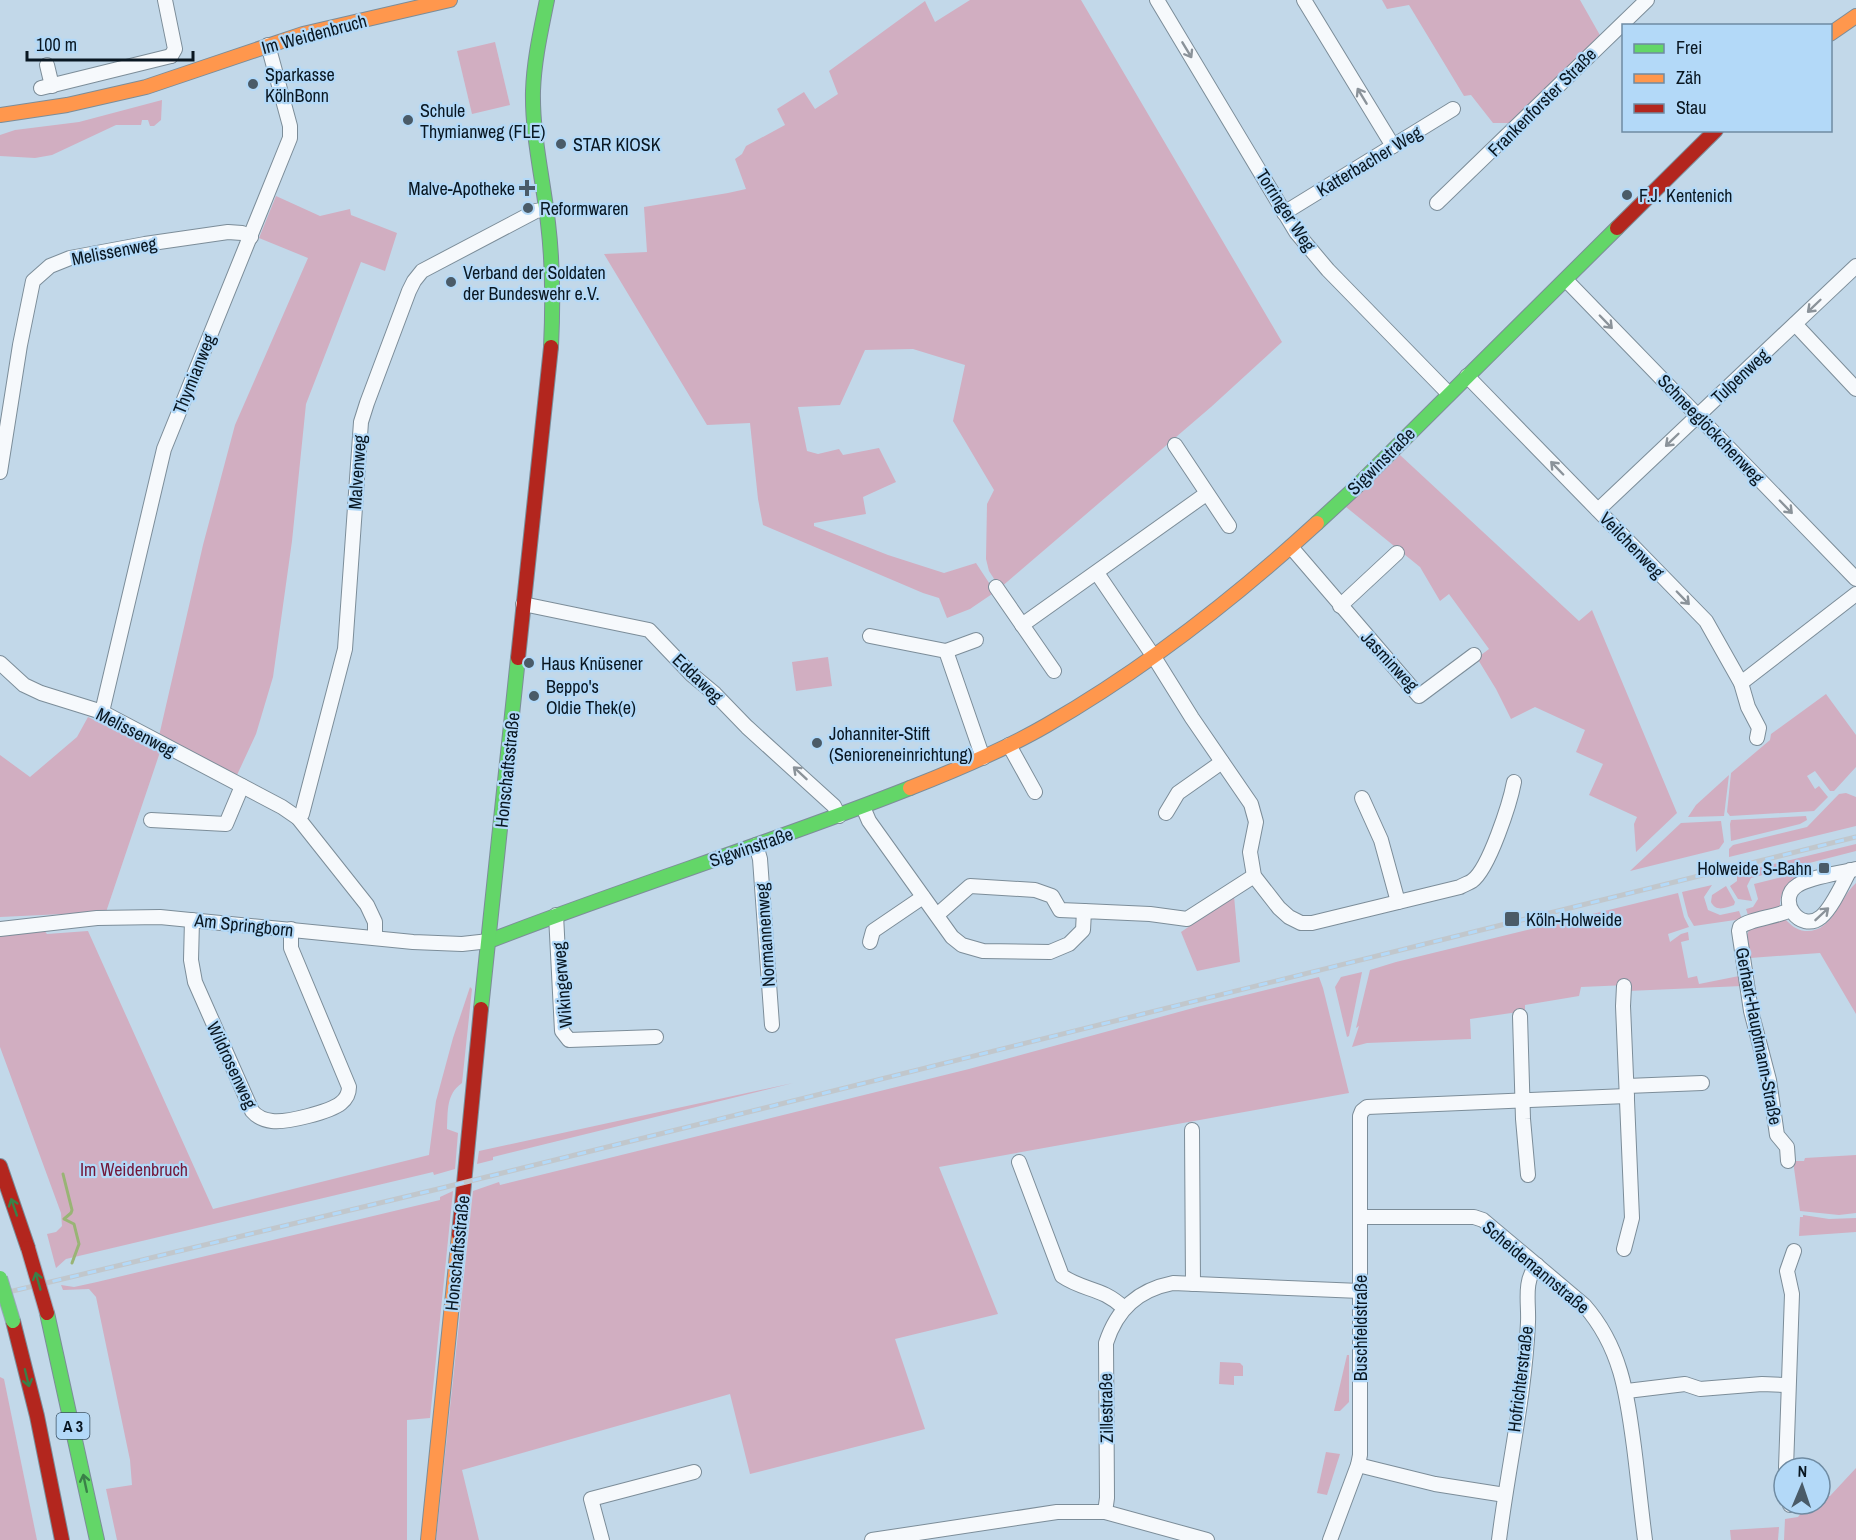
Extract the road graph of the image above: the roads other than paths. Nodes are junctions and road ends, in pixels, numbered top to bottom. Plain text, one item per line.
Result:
1 (165, 0) edge
2 (450, 0) edge
3 (547, 0) edge
4 (1157, 0) edge
5 (1304, 0) edge
6 (1647, 0) edge
7 (1856, 16) edge
8 (1622, 24) edge
9 (1622, 24) edge
10 (1832, 33) edge
11 (267, 45) junction
12 (171, 56) junction
13 (47, 65) dead end
14 (180, 77) junction
15 (1454, 109) dead end
16 (0, 115) edge
17 (1714, 132) edge
18 (1393, 146) junction
19 (1437, 203) dead end
20 (547, 210) junction
21 (1284, 213) junction
22 (251, 237) junction
23 (1856, 266) edge
24 (1566, 280) junction
25 (1795, 324) junction
26 (1467, 376) junction
27 (1856, 389) edge
28 (1449, 394) junction
29 (1698, 416) junction
30 (1175, 445) dead end
31 (0, 472) edge
32 (1206, 494) junction
33 (1598, 510) junction
34 (1229, 526) dead end
35 (1291, 547) junction
36 (1397, 553) dead end
37 (1098, 573) junction
38 (1856, 579) edge
39 (996, 587) dead end
40 (1856, 594) edge
41 (524, 604) junction
42 (1340, 606) junction
43 (1022, 625) junction
44 (870, 636) dead end
45 (976, 640) dead end
46 (946, 651) junction
47 (1474, 655) dead end
48 (1154, 657) junction
49 (0, 663) edge
50 (1054, 671) dead end
51 (1741, 683) junction
52 (102, 712) junction
53 (1757, 738) dead end
54 (1010, 745) junction
55 (984, 758) junction
56 (1222, 762) junction
57 (1514, 782) dead end
58 (242, 786) junction
59 (1035, 792) dead end
60 (1362, 798) dead end
61 (863, 807) junction
62 (1166, 813) dead end
63 (839, 816) junction
64 (297, 818) junction
65 (151, 820) dead end
66 (756, 845) junction
67 (1853, 870) edge
68 (1254, 876) junction
69 (923, 897) junction
70 (1398, 902) junction
71 (493, 904) junction
72 (1790, 910) junction
73 (1084, 911) junction
74 (556, 915) junction
75 (937, 915) junction
76 (192, 920) junction
77 (536, 923) junction
78 (0, 929) edge
79 (291, 929) junction
80 (375, 938) junction
81 (489, 941) junction
82 (870, 942) dead end
83 (1624, 986) dead end
84 (1520, 1016) dead end
85 (772, 1025) dead end
86 (656, 1037) dead end
87 (1702, 1083) dead end
88 (1627, 1091) junction
89 (1523, 1101) junction
90 (1192, 1130) dead end
91 (1788, 1161) dead end
92 (1019, 1162) dead end
93 (0, 1166) edge
94 (1528, 1175) dead end
95 (1360, 1217) junction
96 (1623, 1249) dead end
97 (1794, 1251) dead end
98 (1537, 1265) junction
99 (0, 1278) edge
100 (1193, 1284) junction
101 (1360, 1291) junction
102 (1124, 1308) junction
103 (1787, 1385) junction
104 (1626, 1391) junction
105 (1785, 1456) edge
106 (1358, 1465) junction
107 (694, 1472) dead end
108 (1504, 1496) junction
109 (1105, 1512) junction
110 (62, 1540) edge
111 (97, 1540) edge
112 (428, 1540) edge
113 (602, 1540) edge
114 (872, 1540) edge
115 (1207, 1540) edge
116 (1330, 1540) edge
117 (1500, 1540) edge
118 (1645, 1540) edge

1 - 12 street
2 - 11 main road, Im Weidenbruch
3 - 20 main road, Honschaftsstraße
4 -> 21 street, Torringer Weg
18 -> 5 street
6 - 9 street, Frankenforster Straße
7 - 10 main road
8 - 19 street, Frankenforster Straße
11 - 14 main road, Im Weidenbruch
11 - 22 street, Thymianweg
12 - 13 street
12 - 14 street
14 - 16 main road, Im Weidenbruch
15 - 18 street, Katterbacher Weg
17 - 24 main road, Sigwinstraße
18 - 21 street, Katterbacher Weg
20 - 41 main road, Honschaftsstraße
20 - 64 street, Malvenweg
21 - 28 street, Torringer Weg
22 - 31 street, Melissenweg
22 - 52 street, Thymianweg
23 -> 25 street, Tulpenweg
24 - 26 main road, Sigwinstraße
24 -> 29 street, Schneeglöckchenweg
25 - 27 street
25 - 29 street, Tulpenweg
26 - 28 main road, Sigwinstraße
33 -> 26 street, Veilchenweg
28 - 35 main road, Sigwinstraße
29 -> 33 street, Tulpenweg
29 -> 38 street, Schneeglöckchenweg
30 - 32 street
32 - 34 street
32 - 37 street
33 -> 51 street, Veilchenweg
35 - 42 street, Jasminweg
35 - 48 main road, Sigwinstraße
36 - 42 street
37 - 43 street
37 - 48 street
39 - 43 street
40 - 51 street
63 -> 41 street, Eddaweg
41 - 71 main road, Honschaftsstraße
42 - 47 street, Jasminweg
43 - 50 street
44 - 46 street
45 - 46 street
46 - 55 street
48 - 54 main road, Sigwinstraße
48 - 56 street
49 - 52 street, Melissenweg
51 - 53 street, Veilchenweg
52 - 58 street, Melissenweg
54 - 55 main road, Sigwinstraße
54 - 59 street
55 - 61 main road, Sigwinstraße
56 - 62 street
56 - 68 street
57 - 70 street
58 - 64 street, Melissenweg
58 - 65 street
60 - 70 street
61 - 63 main road, Sigwinstraße
61 - 69 street
63 - 66 main road, Sigwinstraße
64 - 80 street, Melissenweg
66 - 74 main road, Sigwinstraße
66 - 85 street, Normannenweg
67 - 72 street
72 -> 67 street
68 - 70 street
68 - 73 street
69 - 75 street
69 - 82 street
71 - 77 main road
71 - 81 main road, Honschaftsstraße
72 - 91 street, Gerhart-Hauptmann-Straße
73 - 75 street
73 - 75 street
74 - 77 main road, Sigwinstraße
74 - 86 street, Wikingerweg
76 - 78 street, Am Springborn
76 - 79 street, Am Springborn
76 - 79 street, Wildrosenweg
77 - 81 main road, Sigwinstraße
79 - 80 street, Am Springborn
80 - 81 street, Am Springborn
81 - 112 main road, Honschaftsstraße
83 - 88 street
84 - 89 street
87 - 88 street
88 - 89 street
88 - 96 street
89 - 94 street
89 - 95 street, Buschfeldstraße
90 - 100 street
92 - 102 street
111 -> 93 main road, A 3, bridge
95 - 98 street, Scheidemannstraße
95 - 101 street, Buschfeldstraße
97 - 103 street
98 - 104 street, Scheidemannstraße
98 - 108 street, Hofrichterstraße
99 -> 110 main road, A 3, bridge
100 - 101 street, Zillestraße
100 - 102 street, Zillestraße
101 - 106 street, Buschfeldstraße
102 - 109 street, Zillestraße
103 - 104 street
103 - 105 street
104 - 118 street, Scheidemannstraße
106 - 108 street
106 - 116 street, Buschfeldstraße
107 - 113 street
108 - 117 street, Hofrichterstraße
109 - 114 street
109 - 115 street

